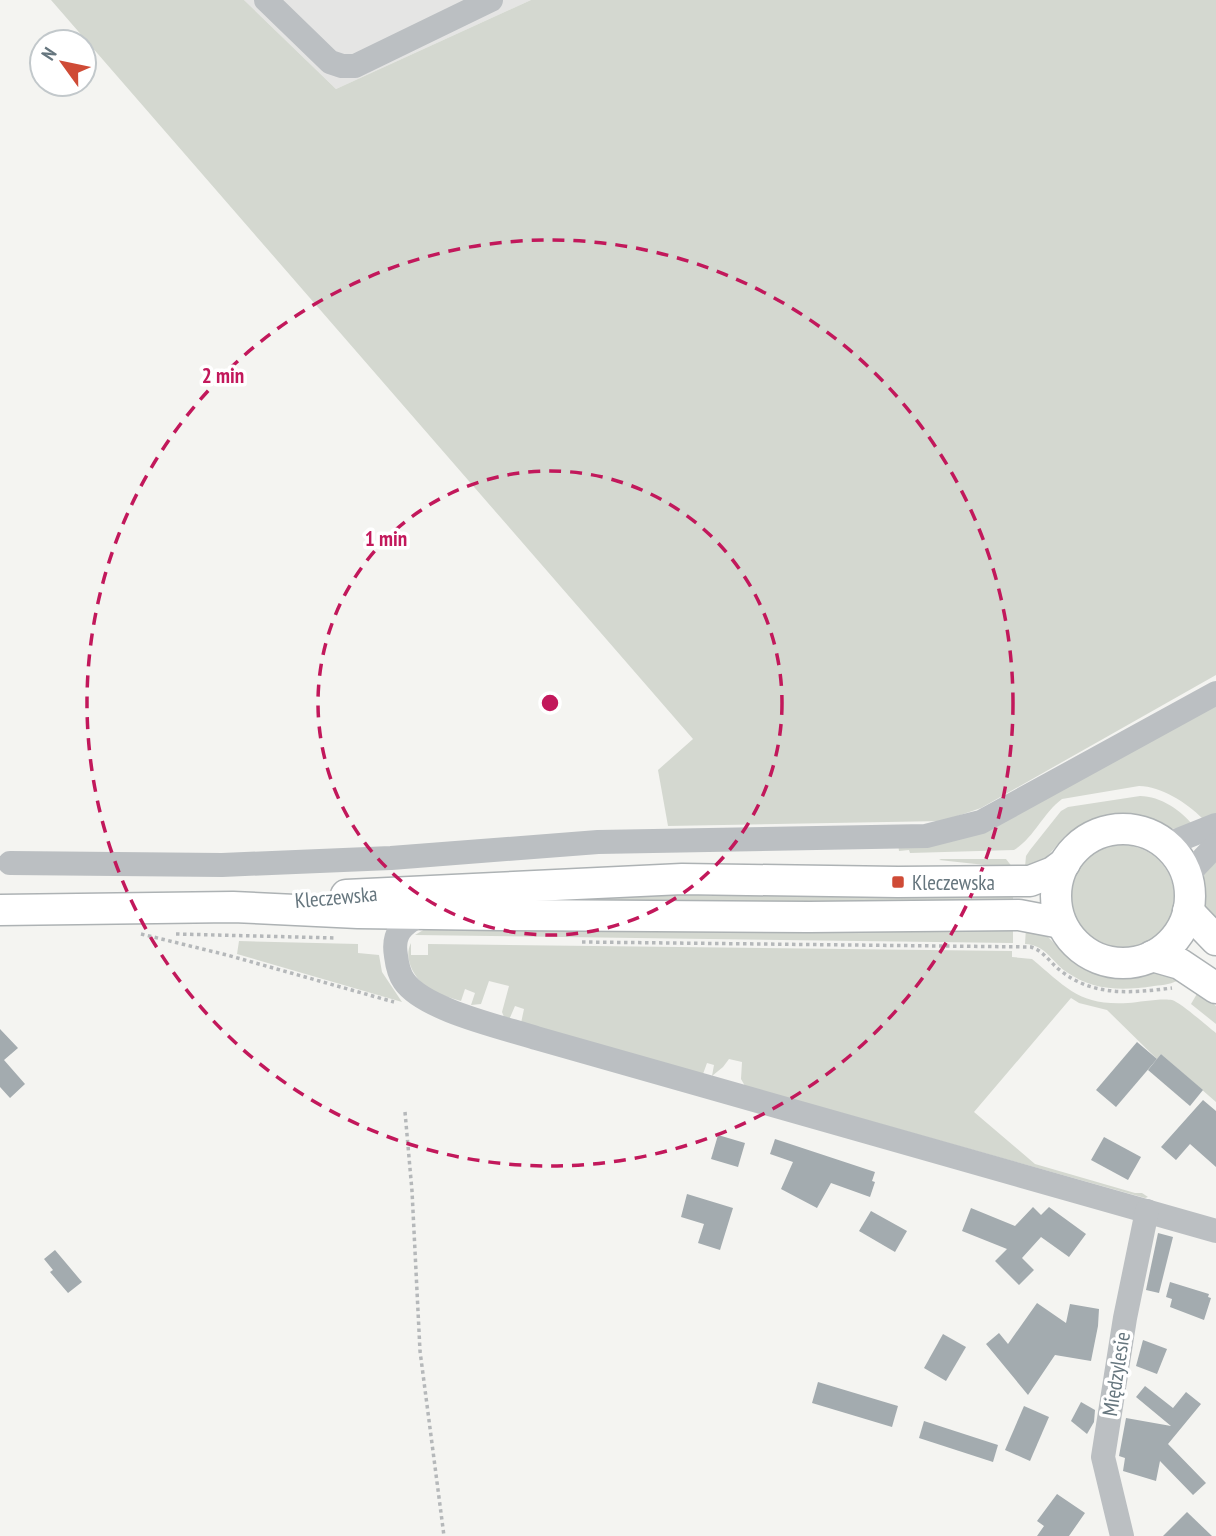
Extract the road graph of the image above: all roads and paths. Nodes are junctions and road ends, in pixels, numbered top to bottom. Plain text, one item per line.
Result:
1 (266, 0) edge
2 (491, 0) edge
3 (1216, 692) edge
4 (1216, 825) edge
5 (1166, 845) junction
6 (1216, 845) edge
7 (10, 863) dead end
8 (1065, 863) junction
9 (1187, 879) junction
10 (233, 907) junction
11 (0, 910) edge
12 (1188, 911) junction
13 (358, 913) junction
14 (421, 914) junction
15 (1061, 923) junction
16 (129, 932) dead end
17 (141, 932) dead end
18 (340, 938) dead end
19 (394, 939) junction
20 (1216, 940) edge
21 (575, 942) dead end
22 (1152, 956) junction
23 (1205, 980) edge
24 (437, 1005) junction
25 (405, 1112) dead end
26 (1147, 1211) junction
27 (1216, 1231) edge
28 (444, 1536) edge
29 (1122, 1536) edge

1 - 2 street
3 - 7 street
4 - 5 street
5 - 8 main road
5 - 9 main road
6 - 9 street
8 - 10 main road, Kleczewska
8 - 15 main road
9 - 12 main road
10 - 11 main road, Kleczewska
10 - 13 main road, Kleczewska
12 - 20 main road
12 - 22 main road
13 - 14 main road, Kleczewska
13 - 19 street, Kleczewska
14 - 15 main road, Kleczewska
14 - 19 street
15 - 22 main road
16 - 24 path
17 - 18 path
19 - 24 street
21 - 23 path
22 - 23 main road
24 - 26 street
25 - 28 path
26 - 27 street
26 - 29 street, Międzylesie

